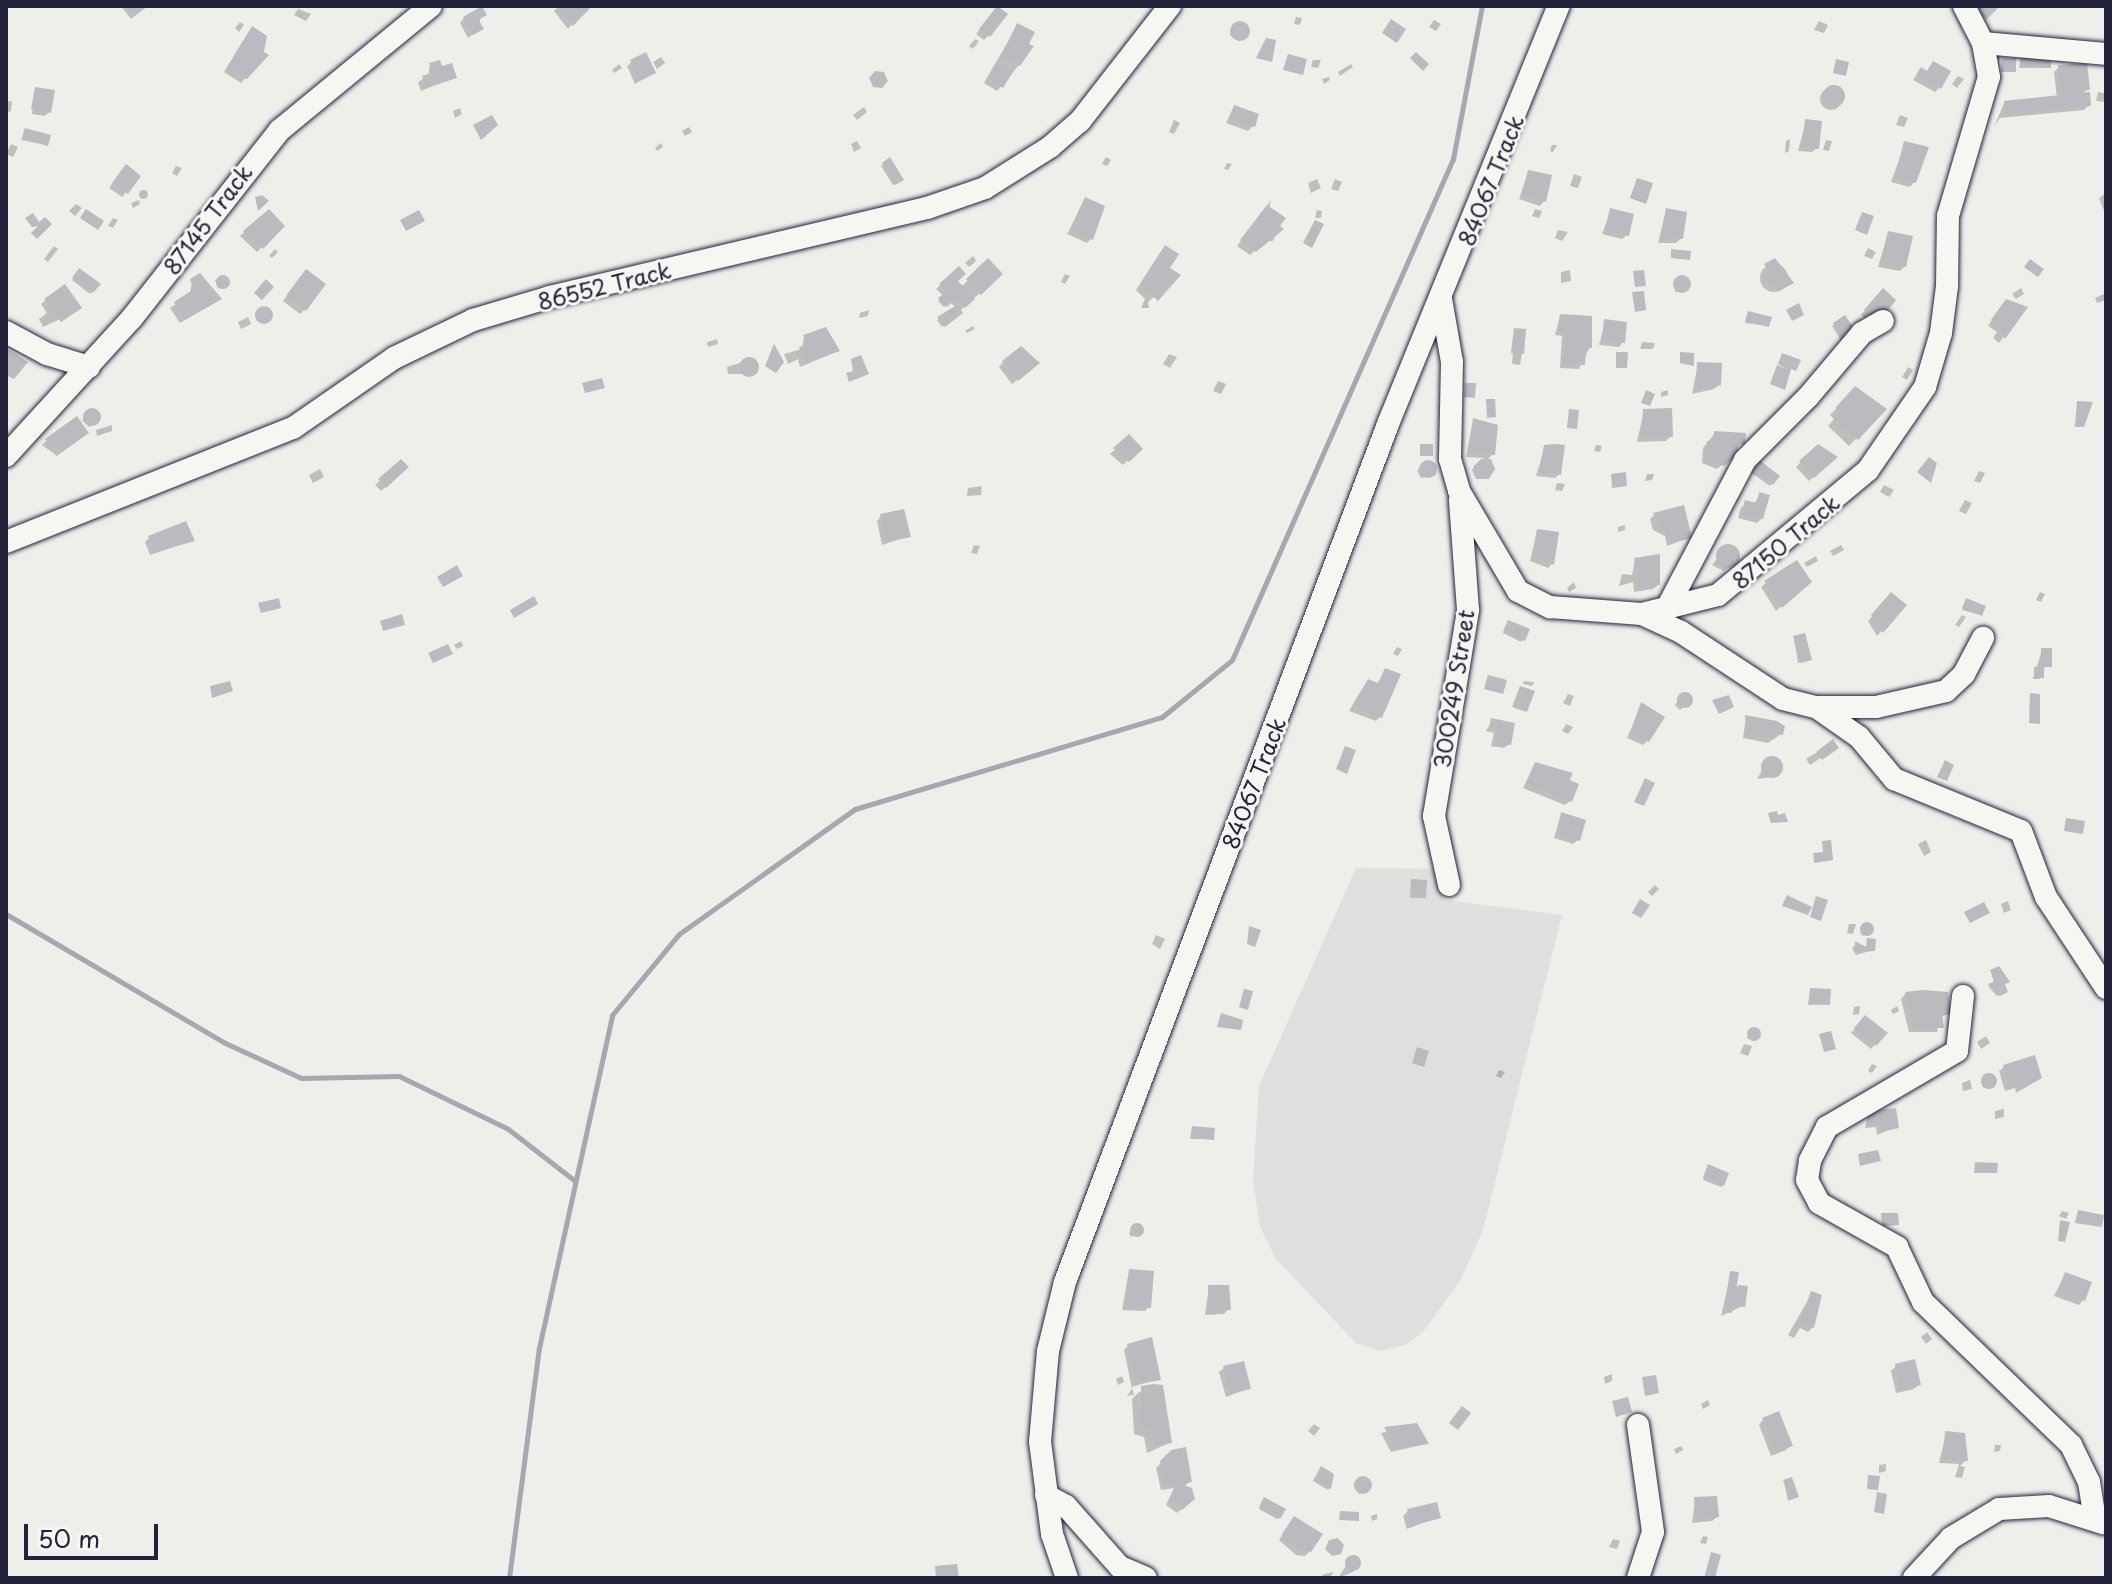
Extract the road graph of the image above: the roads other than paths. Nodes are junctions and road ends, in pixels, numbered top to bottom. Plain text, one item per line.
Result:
1 (431, 6) edge
2 (1170, 6) edge
3 (1559, 6) edge
4 (1964, 6) edge
5 (1983, 43) junction
6 (2106, 54) edge
7 (1441, 299) junction
8 (1883, 321) dead end
9 (6, 332) edge
10 (89, 367) junction
11 (6, 456) edge
12 (1459, 491) junction
13 (6, 542) edge
14 (1667, 608) junction
15 (1642, 614) junction
16 (1983, 638) dead end
17 (1816, 707) junction
18 (1449, 885) dead end
19 (2106, 988) edge
20 (1963, 996) dead end
21 (1638, 1425) dead end
22 (1046, 1495) junction
23 (2100, 1522) edge
24 (1067, 1578) edge
25 (1146, 1578) edge
26 (1638, 1578) edge
27 (1914, 1578) edge

1 - 10 street, 87145 Track
2 - 13 street, 86552 Track
3 - 7 street, 84067 Track
4 - 5 street, 87150 Track
5 - 6 street
5 - 14 street, 87150 Track
7 - 12 street, 87150 Track
7 - 22 street, 84067 Track
8 - 14 street
9 - 10 street
10 - 11 street, 87145 Track
12 - 15 street, 87150 Track
12 - 18 street, 300249 Street
14 - 15 street, 87150 Track
15 - 17 street
16 - 17 street
17 - 19 street
20 - 23 street
21 - 26 street
22 - 24 street, 84067 Track
22 - 25 street
23 - 27 street

